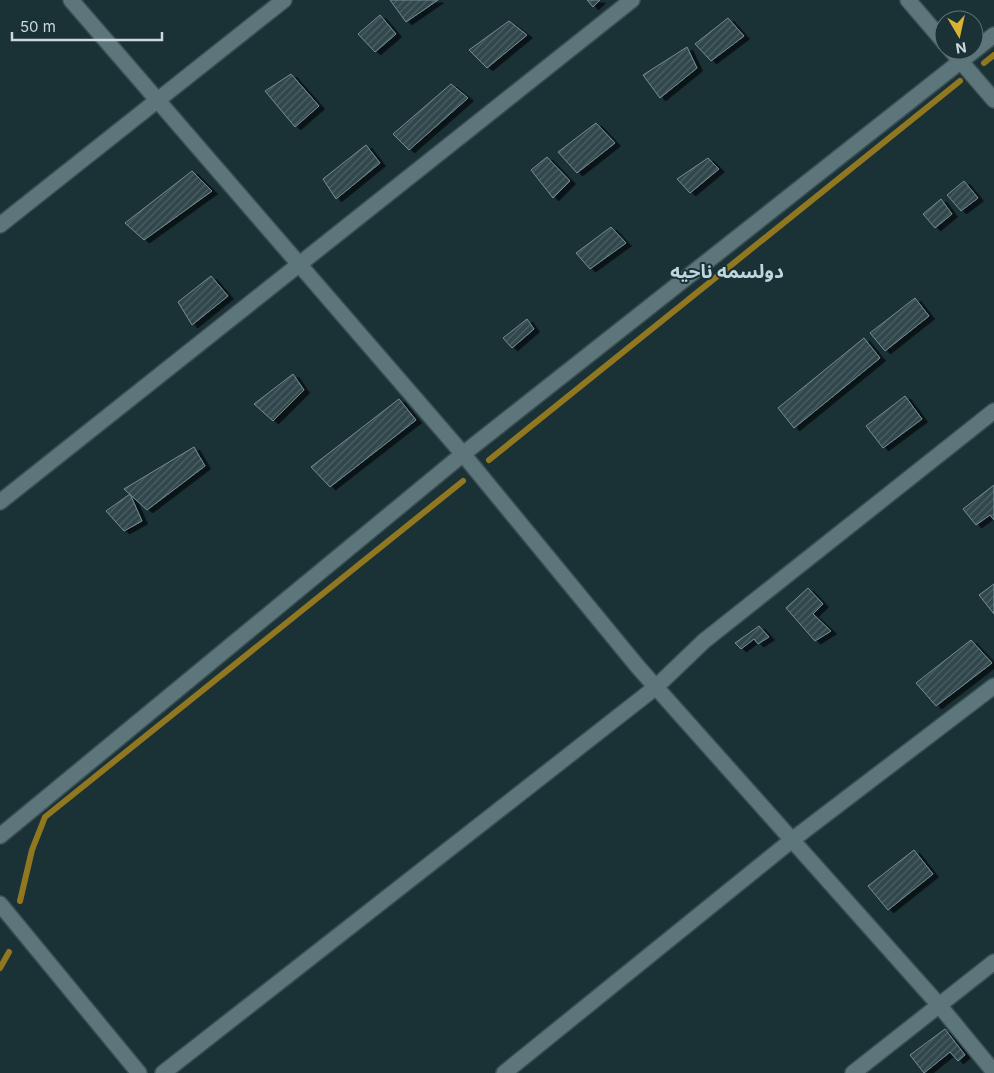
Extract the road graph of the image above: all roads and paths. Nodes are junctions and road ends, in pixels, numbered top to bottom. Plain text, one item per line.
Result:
1 (71, 0) edge
2 (284, 0) edge
3 (632, 0) edge
4 (908, 0) edge
5 (934, 30) edge
6 (951, 60) edge
7 (959, 60) edge
8 (158, 100) junction
9 (994, 100) edge
10 (0, 225) edge
11 (298, 265) junction
12 (994, 411) edge
13 (463, 454) junction
14 (0, 502) edge
15 (994, 686) edge
16 (656, 687) junction
17 (0, 836) edge
18 (792, 840) junction
19 (0, 904) edge
20 (994, 962) edge
21 (939, 1005) junction
22 (994, 1072) edge
23 (139, 1073) edge
24 (163, 1073) edge
25 (504, 1073) edge
26 (853, 1073) edge

1 - 8 street
2 - 8 street
3 - 11 street
4 - 5 street
6 - 13 street
7 - 9 street
8 - 10 street
8 - 11 street
11 - 13 street
11 - 14 street
12 - 16 street
13 - 16 street
13 - 17 street
15 - 18 street
16 - 18 street
16 - 24 street
18 - 21 street
18 - 25 street
19 - 23 street
20 - 21 street
21 - 22 street
21 - 26 street

